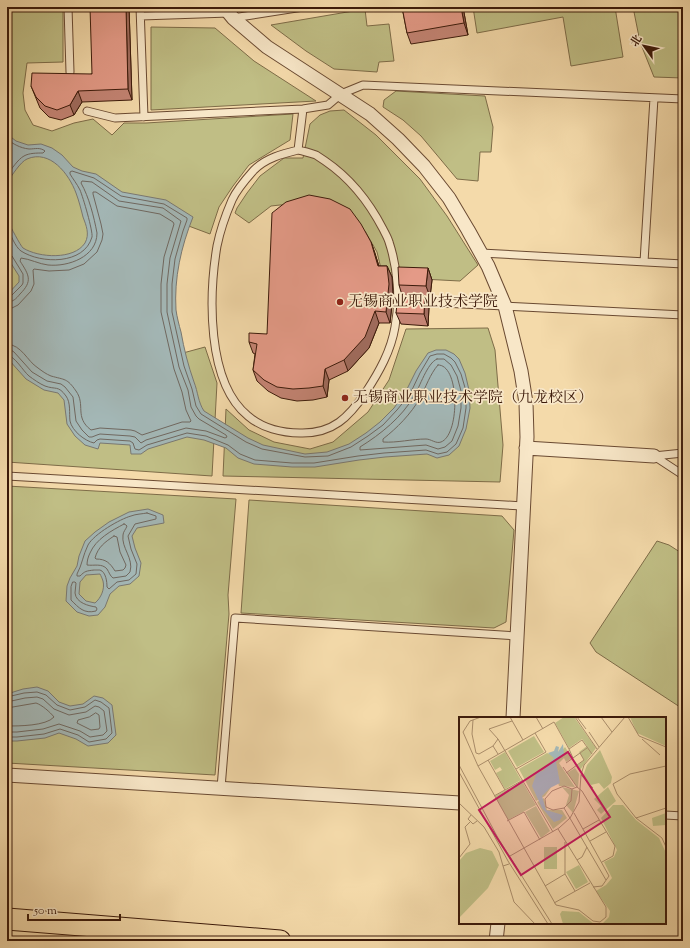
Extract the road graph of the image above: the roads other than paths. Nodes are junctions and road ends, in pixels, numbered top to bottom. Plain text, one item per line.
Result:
1 (68, 7) edge
2 (140, 7) edge
3 (303, 7) edge
4 (229, 13) edge
5 (141, 16) junction
6 (70, 72) edge
7 (341, 94) junction
8 (654, 98) junction
9 (683, 99) edge
10 (303, 109) junction
11 (87, 111) dead end
12 (144, 117) junction
13 (298, 150) junction
14 (480, 252) junction
15 (644, 262) junction
16 (683, 264) edge
17 (405, 302) junction
18 (505, 306) junction
19 (683, 315) edge
20 (526, 448) junction
21 (683, 453) edge
22 (654, 456) junction
23 (683, 475) edge
24 (7, 476) edge
25 (523, 506) junction
26 (517, 636) junction
27 (513, 717) edge
28 (7, 775) edge
29 (221, 788) junction
30 (459, 803) edge
31 (666, 815) edge
32 (683, 816) edge
33 (7, 919) edge
34 (498, 924) edge
35 (280, 941) edge
36 (496, 941) edge

1 - 6 lane
2 - 5 lane
3 - 4 lane
4 - 5 lane
4 - 7 street
5 - 12 lane
7 - 8 lane
7 - 10 lane
7 - 14 street
8 - 9 lane
8 - 15 lane
10 - 12 lane
10 - 13 lane
11 - 12 lane
13 - 17 lane
13 - 17 lane
14 - 15 lane
14 - 18 street
15 - 16 lane
17 - 18 lane
18 - 19 lane
18 - 20 street
20 - 22 street
20 - 25 street
21 - 22 lane
22 - 23 lane
24 - 25 lane
25 - 26 street
26 - 27 street
26 - 29 lane
28 - 29 street
29 - 30 street
31 - 32 lane
33 - 35 main road
34 - 36 street

